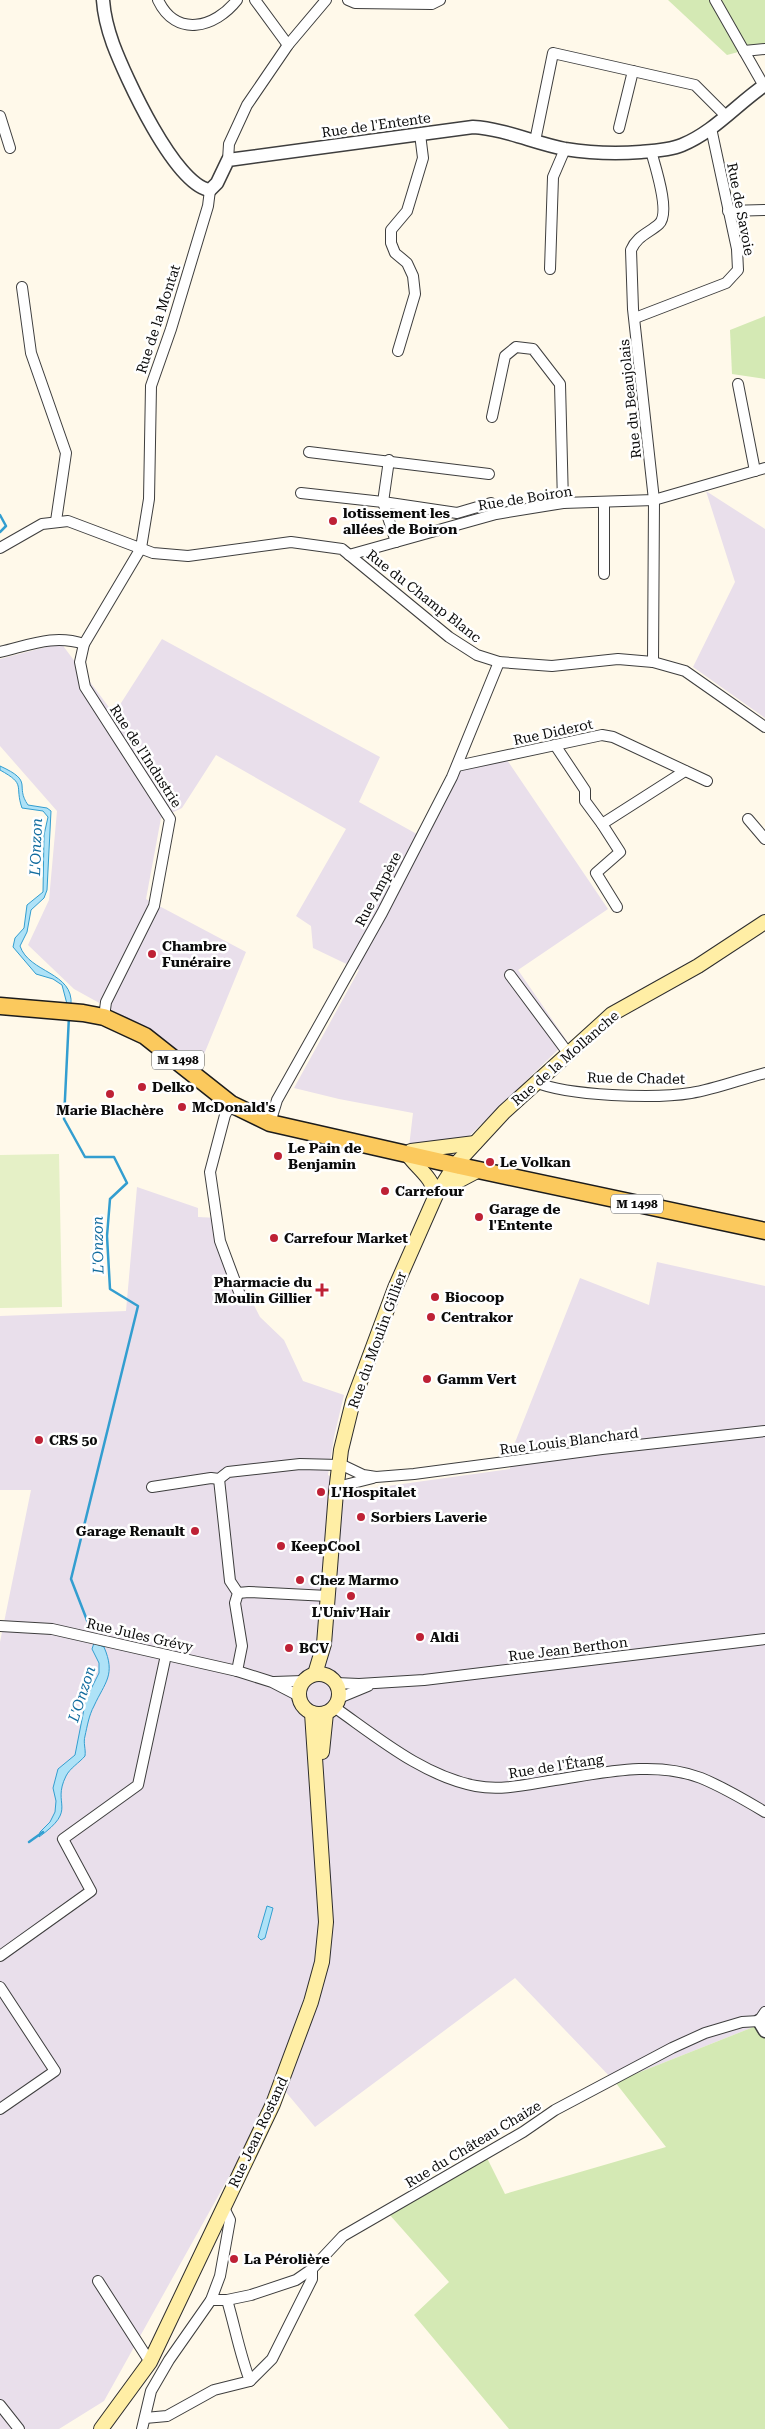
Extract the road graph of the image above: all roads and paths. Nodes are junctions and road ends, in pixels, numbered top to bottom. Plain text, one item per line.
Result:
1 (103, 0) edge
2 (158, 0) edge
3 (238, 0) edge
4 (255, 0) edge
5 (326, 0) edge
6 (348, 0) edge
7 (440, 0) edge
8 (715, 0) edge
9 (288, 45) junction
10 (765, 49) edge
11 (744, 51) junction
12 (633, 71) junction
13 (764, 86) edge
14 (0, 116) edge
15 (726, 116) junction
16 (619, 128) dead end
17 (711, 128) junction
18 (420, 134) junction
19 (534, 141) junction
20 (10, 148) dead end
21 (565, 148) junction
22 (651, 151) junction
23 (228, 160) junction
24 (210, 190) junction
25 (765, 210) edge
26 (728, 211) junction
27 (550, 270) dead end
28 (22, 287) dead end
29 (635, 318) junction
30 (398, 351) dead end
31 (738, 384) dead end
32 (492, 417) dead end
33 (309, 452) dead end
34 (389, 460) junction
35 (762, 470) edge
36 (489, 474) dead end
37 (301, 493) dead end
38 (654, 500) junction
39 (383, 502) junction
40 (604, 502) junction
41 (491, 503) dead end
42 (563, 503) junction
43 (56, 521) junction
44 (396, 542) junction
45 (0, 548) edge
46 (141, 548) junction
47 (349, 555) junction
48 (604, 574) dead end
49 (84, 644) junction
50 (0, 652) edge
51 (499, 662) junction
52 (653, 662) junction
53 (765, 727) edge
54 (556, 745) junction
55 (457, 766) junction
56 (685, 771) junction
57 (707, 781) dead end
58 (748, 819) dead end
59 (602, 824) junction
60 (765, 839) edge
61 (617, 906) dead end
62 (765, 922) edge
63 (510, 975) dead end
64 (0, 1006) edge
65 (104, 1017) junction
66 (568, 1053) junction
67 (765, 1073) edge
68 (535, 1082) junction
69 (231, 1104) junction
70 (270, 1122) junction
71 (475, 1143) junction
72 (404, 1153) junction
73 (455, 1165) junction
74 (479, 1170) junction
75 (438, 1192) junction
76 (765, 1231) edge
77 (239, 1292) dead end
78 (765, 1431) edge
79 (340, 1464) junction
80 (376, 1477) junction
81 (219, 1479) junction
82 (152, 1487) dead end
83 (337, 1487) junction
84 (238, 1593) junction
85 (328, 1596) junction
86 (0, 1626) edge
87 (765, 1639) edge
88 (166, 1655) junction
89 (237, 1672) junction
90 (320, 1678) junction
91 (272, 1682) junction
92 (373, 1683) junction
93 (299, 1696) junction
94 (328, 1708) junction
95 (765, 1812) edge
96 (0, 1956) edge
97 (0, 1987) edge
98 (763, 2021) edge
99 (0, 2109) edge
100 (223, 2206) junction
101 (312, 2269) junction
102 (98, 2281) dead end
103 (211, 2300) junction
104 (227, 2300) junction
105 (150, 2362) junction
106 (250, 2381) junction
107 (0, 2404) edge
108 (145, 2418) junction
109 (102, 2428) edge
110 (19, 2429) edge
111 (142, 2429) edge

1 - 24 street
2 - 3 street
4 - 9 street
5 - 9 street
6 - 7 street
8 - 11 street
9 - 23 street
10 - 11 street
11 - 13 street
12 - 15 street
12 - 16 street
12 - 19 street
13 - 15 street, Rue de l'Entente
14 - 20 street
15 - 17 street, Rue de l'Entente
17 - 22 street, Rue de l'Entente
17 - 26 street, Rue de Savoie
18 - 19 street, Rue de l'Entente
18 - 23 street, Rue de l'Entente
18 - 30 street
19 - 21 street, Rue de l'Entente
21 - 22 street, Rue de l'Entente
21 - 27 street
22 - 29 street, Rue du Beaujolais
23 - 24 street
24 - 46 street, Rue de la Montat
25 - 26 street
26 - 29 street, Rue de Savoie
28 - 43 street
29 - 38 street, Rue du Beaujolais
31 - 35 street
32 - 42 street
33 - 34 street
34 - 36 street
34 - 39 street
35 - 38 street, Rue de Boiron
37 - 39 street
38 - 40 street, Rue de Boiron
38 - 52 street, Rue du Beaujolais
39 - 41 street
39 - 44 street
40 - 42 street, Rue de Boiron
40 - 48 street
42 - 44 street, Rue de Boiron
43 - 45 street
43 - 46 street, Rue du Champ Blanc
44 - 47 street, Rue de Boiron
46 - 47 street, Rue du Champ Blanc
46 - 49 street, Rue de l'Industrie
47 - 51 street, Rue du Champ Blanc
49 - 50 street
49 - 65 street, Rue de l'Industrie
51 - 52 street, Rue du Champ Blanc
51 - 55 street, Rue Ampère
52 - 53 street, Rue du Champ Blanc
54 - 55 street, Rue Diderot
54 - 56 street, Rue Diderot
54 - 59 street
55 - 70 street, Rue Ampère
56 - 57 street, Rue Diderot
56 - 59 street
58 - 60 street
59 - 61 street
62 - 66 main road, Rue de la Mollanche
63 - 66 street
64 - 65 main road, M 1498
65 - 69 main road, M 1498
66 - 68 main road, Rue de la Mollanche
67 - 68 street, Rue de Chadet
68 - 71 main road, Rue de la Mollanche
69 - 70 main road, M 1498
69 - 77 street
70 - 72 main road, M 1498
71 - 72 main road
71 - 73 main road, Rue de la Mollanche
72 - 73 main road, M 1498
72 - 75 main road
73 - 74 main road, M 1498
73 - 75 main road, Rue du Moulin Gillier
74 - 75 main road
74 - 76 main road, M 1498
75 - 79 main road, Rue du Moulin Gillier
78 - 80 street, Rue Louis Blanchard
79 - 80 street, Rue Louis Blanchard
79 - 81 street
79 - 83 main road, Rue du Moulin Gillier
80 - 83 street, Rue Louis Blanchard
81 - 82 street
81 - 84 street
83 - 85 main road, Rue du Moulin Gillier
84 - 85 street
84 - 89 street
85 - 90 main road, Rue du Moulin Gillier
86 - 88 street, Rue Jules Grévy
87 - 92 street, Rue Jean Berthon
88 - 89 street, Rue Jules Grévy
88 - 96 street
89 - 91 street, Rue Jules Grévy
90 - 91 street, Rue Jean Berthon
90 - 92 street, Rue Jean Berthon
90 - 93 main road, Rue du Moulin Gillier
90 - 94 main road, Rue Jean Rostand
91 - 93 street
92 - 94 street
93 - 94 main road
94 - 95 street, Rue de l'Étang
94 - 100 main road, Rue Jean Rostand
97 - 99 street
98 - 101 street, Rue du Château Chaize
100 - 103 street
100 - 105 main road, Rue Jean Rostand
101 - 104 street, Rue du Château Chaize
101 - 106 street
102 - 105 street
103 - 104 street, Rue du Château Chaize
103 - 108 street
104 - 106 street
105 - 109 main road, Rue Jean Rostand
106 - 108 street
107 - 110 street
108 - 111 street

